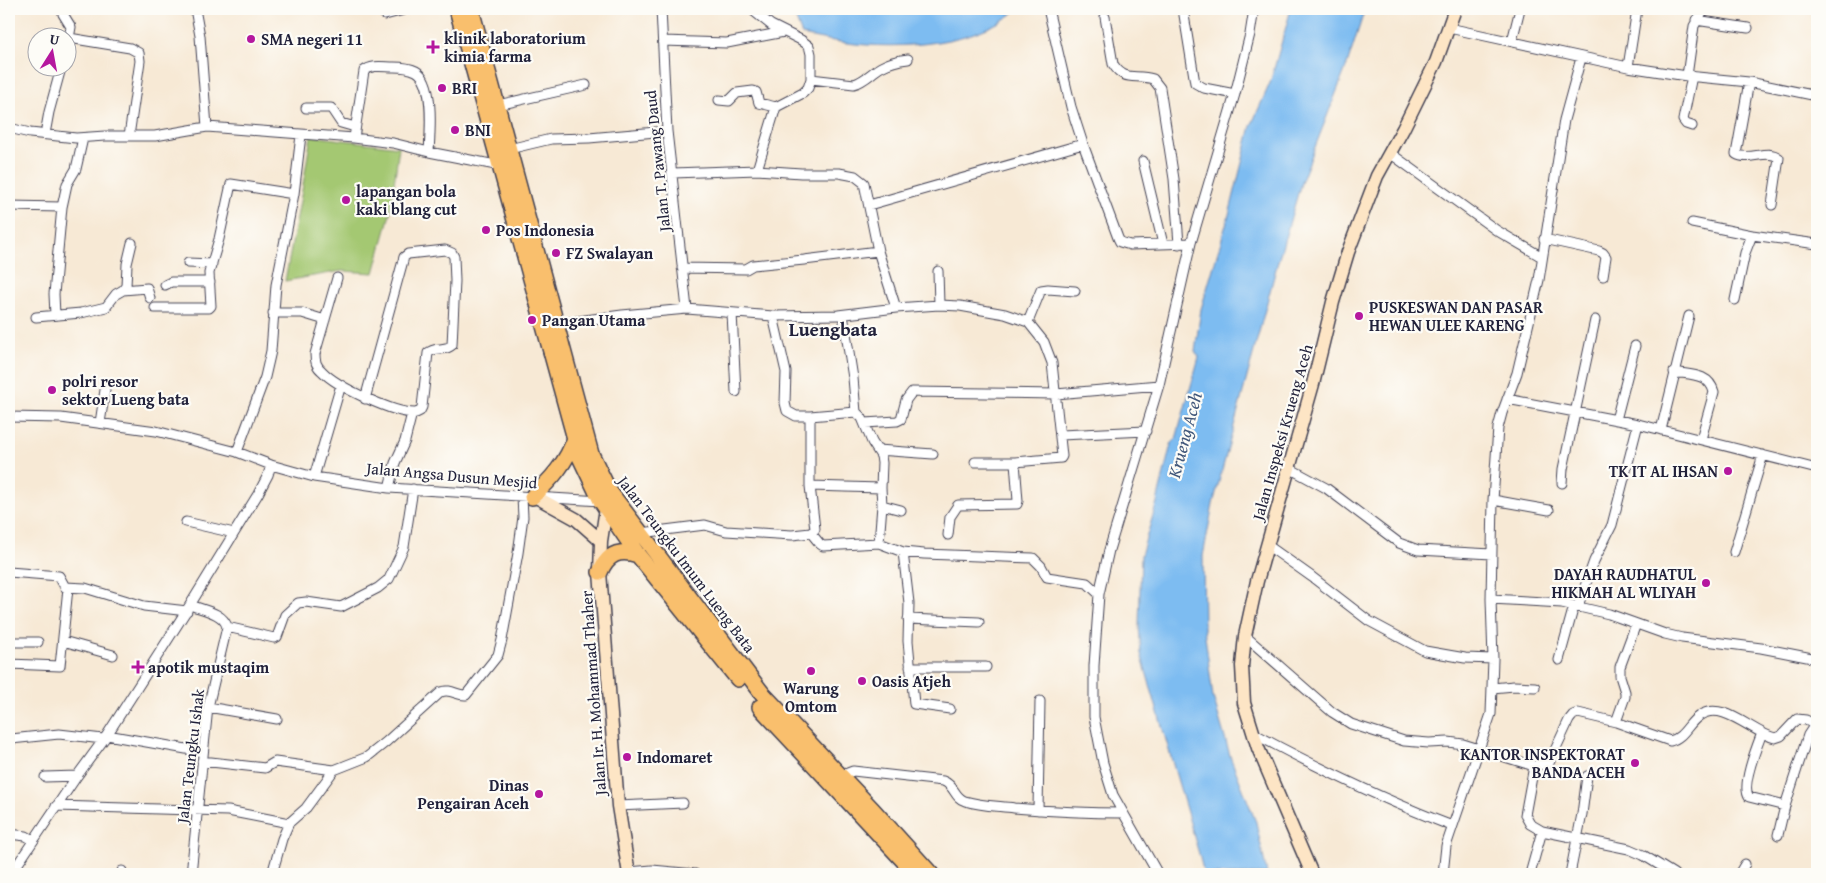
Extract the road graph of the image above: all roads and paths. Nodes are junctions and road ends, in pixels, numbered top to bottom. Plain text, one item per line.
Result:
1 (63, 9) edge
2 (195, 9) edge
3 (408, 9) edge
4 (457, 9) edge
5 (471, 9) edge
6 (661, 9) edge
7 (1048, 9) edge
8 (1184, 9) edge
9 (1254, 9) edge
10 (1455, 9) edge
11 (1520, 9) edge
12 (1637, 9) edge
13 (1704, 9) edge
14 (754, 10) edge
15 (385, 15) dead end
16 (1105, 17) dead end
17 (1696, 20) junction
18 (71, 28) edge
19 (1449, 28) junction
20 (1748, 28) dead end
21 (784, 32) junction
22 (663, 41) junction
23 (1512, 41) junction
24 (78, 42) edge
25 (908, 58) dead end
26 (1581, 58) junction
27 (1628, 67) junction
28 (1689, 76) junction
29 (58, 78) edge
30 (811, 79) junction
31 (1749, 82) junction
32 (586, 85) dead end
33 (1235, 94) junction
34 (1817, 96) edge
35 (719, 100) dead end
36 (498, 106) junction
37 (776, 107) junction
38 (306, 108) dead end
39 (1692, 126) dead end
40 (207, 127) junction
41 (355, 127) junction
42 (9, 128) edge
43 (667, 131) junction
44 (45, 134) junction
45 (300, 135) junction
46 (129, 136) junction
47 (83, 138) junction
48 (354, 138) junction
49 (1082, 144) junction
50 (510, 149) junction
51 (429, 152) junction
52 (1390, 153) junction
53 (1143, 161) dead end
54 (501, 166) junction
55 (757, 170) junction
56 (673, 173) junction
57 (294, 194) junction
58 (869, 205) junction
59 (1772, 205) dead end
60 (9, 206) edge
61 (62, 207) junction
62 (1692, 223) dead end
63 (1752, 235) junction
64 (1544, 239) junction
65 (132, 243) dead end
66 (1191, 243) junction
67 (1162, 244) junction
68 (1179, 244) junction
69 (1817, 244) edge
70 (878, 251) junction
71 (1542, 257) junction
72 (188, 263) dead end
73 (212, 264) junction
74 (682, 268) junction
75 (938, 271) dead end
76 (1603, 276) dead end
77 (337, 278) dead end
78 (210, 282) junction
79 (165, 286) dead end
80 (541, 289) junction
81 (123, 290) junction
82 (1075, 291) dead end
83 (150, 298) dead end
84 (1735, 300) dead end
85 (939, 305) junction
86 (155, 308) dead end
87 (896, 308) junction
88 (687, 309) junction
89 (732, 312) junction
90 (273, 313) junction
91 (843, 314) junction
92 (55, 315) junction
93 (773, 316) junction
94 (1689, 316) dead end
95 (36, 317) dead end
96 (325, 320) junction
97 (1595, 320) dead end
98 (1028, 322) junction
99 (556, 324) junction
100 (1634, 346) dead end
101 (1674, 372) junction
102 (341, 385) junction
103 (1159, 385) junction
104 (105, 390) dead end
105 (736, 392) dead end
106 (1056, 394) junction
107 (365, 399) junction
108 (1507, 399) junction
109 (856, 412) junction
110 (412, 413) junction
111 (1576, 413) junction
112 (810, 416) junction
113 (9, 417) edge
114 (1616, 420) junction
115 (100, 423) junction
116 (865, 423) junction
117 (1638, 424) junction
118 (1661, 430) junction
119 (1146, 431) junction
120 (1061, 435) junction
121 (575, 438) junction
122 (1701, 439) junction
123 (878, 450) junction
124 (237, 452) junction
125 (933, 454) dead end
126 (1763, 455) junction
127 (975, 462) dead end
128 (1015, 462) junction
129 (271, 465) junction
130 (1289, 468) junction
131 (1817, 469) edge
132 (314, 477) junction
133 (1562, 483) dead end
134 (810, 486) junction
135 (389, 488) junction
136 (881, 488) junction
137 (413, 489) junction
138 (531, 498) junction
139 (1493, 500) junction
140 (603, 504) junction
141 (882, 506) junction
142 (901, 510) dead end
143 (1549, 510) dead end
144 (186, 522) dead end
145 (234, 533) junction
146 (641, 533) junction
147 (811, 533) junction
148 (948, 535) dead end
149 (601, 540) junction
150 (879, 543) junction
151 (1267, 545) junction
152 (903, 552) junction
153 (1734, 552) dead end
154 (1492, 554) junction
155 (638, 555) junction
156 (9, 572) edge
157 (600, 572) junction
158 (68, 588) junction
159 (1099, 594) junction
160 (1491, 599) junction
161 (1576, 606) junction
162 (189, 608) junction
163 (908, 618) junction
164 (979, 622) dead end
165 (1636, 624) junction
166 (227, 627) junction
167 (1245, 636) junction
168 (63, 641) junction
169 (9, 642) edge
170 (38, 642) dead end
171 (113, 654) dead end
172 (1493, 659) junction
173 (1817, 659) edge
174 (1559, 660) dead end
175 (9, 664) edge
176 (910, 667) junction
177 (986, 667) dead end
178 (739, 672) junction
179 (1535, 687) dead end
180 (1492, 688) junction
181 (1040, 701) dead end
182 (208, 707) junction
183 (950, 710) dead end
184 (277, 719) dead end
185 (1616, 722) junction
186 (1817, 727) edge
187 (1253, 733) junction
188 (1762, 733) junction
189 (105, 737) junction
190 (10, 739) dead end
191 (1480, 749) junction
192 (202, 757) junction
193 (1534, 766) junction
194 (334, 770) junction
195 (77, 776) junction
196 (840, 776) junction
197 (1586, 776) dead end
198 (45, 777) dead end
199 (684, 803) dead end
200 (56, 806) junction
201 (618, 806) junction
202 (1785, 806) junction
203 (198, 810) junction
204 (1038, 810) junction
205 (1123, 813) junction
206 (289, 823) junction
207 (1452, 826) junction
208 (1542, 831) junction
209 (9, 834) edge
210 (1778, 835) dead end
211 (1577, 838) junction
212 (33, 840) junction
213 (1745, 864) dead end
214 (629, 873) edge
215 (10, 874) edge
216 (191, 874) edge
217 (272, 874) edge
218 (695, 874) edge
219 (916, 874) edge
220 (932, 874) edge
221 (1158, 874) edge
222 (1312, 874) edge
223 (1443, 874) edge
224 (1530, 874) edge
225 (1570, 874) edge
226 (1674, 874) edge
227 (1739, 874) edge

1 - 18 street
2 - 40 street
3 - 15 street
4 - 54 highway, Jalan Teungku Imum Lueng Bata
5 - 36 highway, Jalan Teungku Imum Lueng Bata
6 - 22 street, Jalan T. Pawang Daud
7 - 49 street
8 - 33 street
9 - 33 street
10 - 19 street, Jalan Inspeksi Krueng Aceh
11 - 23 street
12 - 27 street
13 - 17 street
14 - 21 street
16 - 68 street
17 - 20 street
17 - 28 street
19 - 23 street
19 - 52 street, Jalan Inspeksi Krueng Aceh
21 - 22 street
21 - 30 street
22 - 43 street, Jalan T. Pawang Daud
23 - 26 street
24 - 46 street
25 - 30 street
26 - 27 street
26 - 64 street
27 - 28 street
28 - 31 street
28 - 39 street
29 - 44 street
30 - 37 street
31 - 34 street
31 - 59 street
32 - 36 street
33 - 66 street
35 - 37 street
36 - 50 highway, Jalan Teungku Imum Lueng Bata
37 - 55 street
38 - 41 street
40 - 45 street
40 - 46 street
41 - 48 street
41 - 51 street
42 - 44 street
43 - 50 street
43 - 56 street, Jalan T. Pawang Daud
44 - 47 street
45 - 48 street
45 - 57 street
46 - 47 street
47 - 61 street
48 - 51 street
49 - 58 street
49 - 67 street
50 - 80 highway, Jalan Teungku Imum Lueng Bata
51 - 54 street
52 - 71 street
52 - 130 street, Jalan Inspeksi Krueng Aceh
53 - 67 street
54 - 80 highway, Jalan Teungku Imum Lueng Bata
55 - 56 street
55 - 58 street
56 - 74 street, Jalan T. Pawang Daud
57 - 73 street
57 - 90 street
58 - 70 street
60 - 61 street
61 - 92 street
62 - 63 street
63 - 69 street
63 - 84 street
64 - 71 street
64 - 76 street
65 - 81 street
66 - 68 street
66 - 103 street
67 - 68 street
70 - 74 street
70 - 87 street
71 - 108 street
72 - 73 street
73 - 78 street
74 - 88 street, Jalan T. Pawang Daud
75 - 85 street
77 - 96 street
78 - 79 street
78 - 86 street
80 - 99 highway, Jalan Teungku Imum Lueng Bata
80 - 121 highway, Jalan Teungku Imum Lueng Bata
81 - 83 street
81 - 92 street
82 - 98 street
85 - 87 street
85 - 98 street
87 - 91 street
88 - 89 street
88 - 99 street
89 - 93 street
89 - 105 street
90 - 96 street
90 - 124 street
91 - 93 street
91 - 109 street
92 - 95 street
93 - 112 street
94 - 101 street
96 - 102 street
97 - 111 street
98 - 106 street
99 - 146 highway, Jalan Teungku Imum Lueng Bata
100 - 114 street
101 - 118 street
101 - 122 street
102 - 107 street
102 - 132 street
103 - 106 street
103 - 119 street
104 - 115 street
106 - 116 street
106 - 120 street
107 - 110 street
107 - 110 street
108 - 111 street
108 - 139 street
109 - 112 street
109 - 116 street
110 - 135 street
111 - 114 street
111 - 133 street
112 - 134 street
113 - 115 street, Jalan Angsa Dusun Mesjid
114 - 117 street
115 - 124 street, Jalan Angsa Dusun Mesjid
116 - 123 street
117 - 118 street
117 - 161 street
118 - 122 street
119 - 120 street
119 - 159 street
120 - 128 street
121 - 138 highway
121 - 140 highway, Jalan Teungku Imum Lueng Bata
122 - 126 street
123 - 125 street
123 - 136 street
124 - 129 street, Jalan Angsa Dusun Mesjid
126 - 131 street
126 - 153 street
127 - 128 street
128 - 148 street
129 - 132 street, Jalan Angsa Dusun Mesjid
129 - 145 street
130 - 151 street, Jalan Inspeksi Krueng Aceh
130 - 154 street
132 - 135 street, Jalan Angsa Dusun Mesjid
134 - 136 street
134 - 147 street
135 - 137 street, Jalan Angsa Dusun Mesjid
136 - 141 street
137 - 138 street, Jalan Angsa Dusun Mesjid
137 - 166 street
138 - 140 street, Jalan Angsa Dusun Mesjid
138 - 149 street
138 - 194 street
139 - 143 street
139 - 154 street
140 - 149 street, Jalan Ir. H. Mohammad Thaher
140 - 155 highway, Jalan Teungku Imum Lueng Bata
141 - 142 street
141 - 150 street
144 - 145 street
145 - 162 street
146 - 147 street
146 - 178 highway, Jalan Teungku Imum Lueng Bata
147 - 150 street
149 - 157 street, Jalan Ir. H. Mohammad Thaher
150 - 152 street
151 - 167 street, Jalan Inspeksi Krueng Aceh
151 - 172 street
152 - 159 street
152 - 163 street
154 - 160 street
155 - 157 highway
155 - 178 highway, Jalan Teungku Imum Lueng Bata
156 - 158 street
157 - 201 street, Jalan Ir. H. Mohammad Thaher
158 - 162 street
158 - 168 street
159 - 205 street
160 - 161 street
160 - 172 street
161 - 165 street
161 - 174 street
162 - 166 street
162 - 189 street
163 - 164 street
163 - 176 street
165 - 173 street
165 - 185 street
166 - 182 street, Jalan Teungku Ishak
167 - 187 street, Jalan Inspeksi Krueng Aceh
167 - 191 street
168 - 171 street
168 - 175 street
169 - 170 street
172 - 180 street
176 - 177 street
176 - 183 street
178 - 196 highway, Jalan Teungku Imum Lueng Bata
178 - 219 highway, Jalan Teungku Imum Lueng Bata
179 - 180 street
180 - 191 street
181 - 204 street
182 - 184 street
182 - 192 street, Jalan Teungku Ishak
185 - 188 street
185 - 193 street
186 - 188 street
186 - 202 street
187 - 207 street
187 - 222 street, Jalan Inspeksi Krueng Aceh
188 - 202 street
189 - 190 street
189 - 192 street
189 - 195 street
191 - 193 street
191 - 207 street
192 - 194 street
192 - 203 street, Jalan Teungku Ishak
193 - 208 street
194 - 206 street
195 - 198 street
195 - 200 street
196 - 204 street
196 - 220 highway, Jalan Teungku Imum Lueng Bata
197 - 211 street
199 - 201 street
200 - 203 street
200 - 212 street
201 - 214 street, Jalan Ir. H. Mohammad Thaher
202 - 210 street
203 - 206 street
203 - 216 street, Jalan Teungku Ishak
204 - 205 street
205 - 221 street
206 - 217 street
207 - 223 street
208 - 211 street
208 - 224 street
209 - 212 street
211 - 225 street
211 - 226 street
212 - 215 street
213 - 227 street
214 - 218 street

